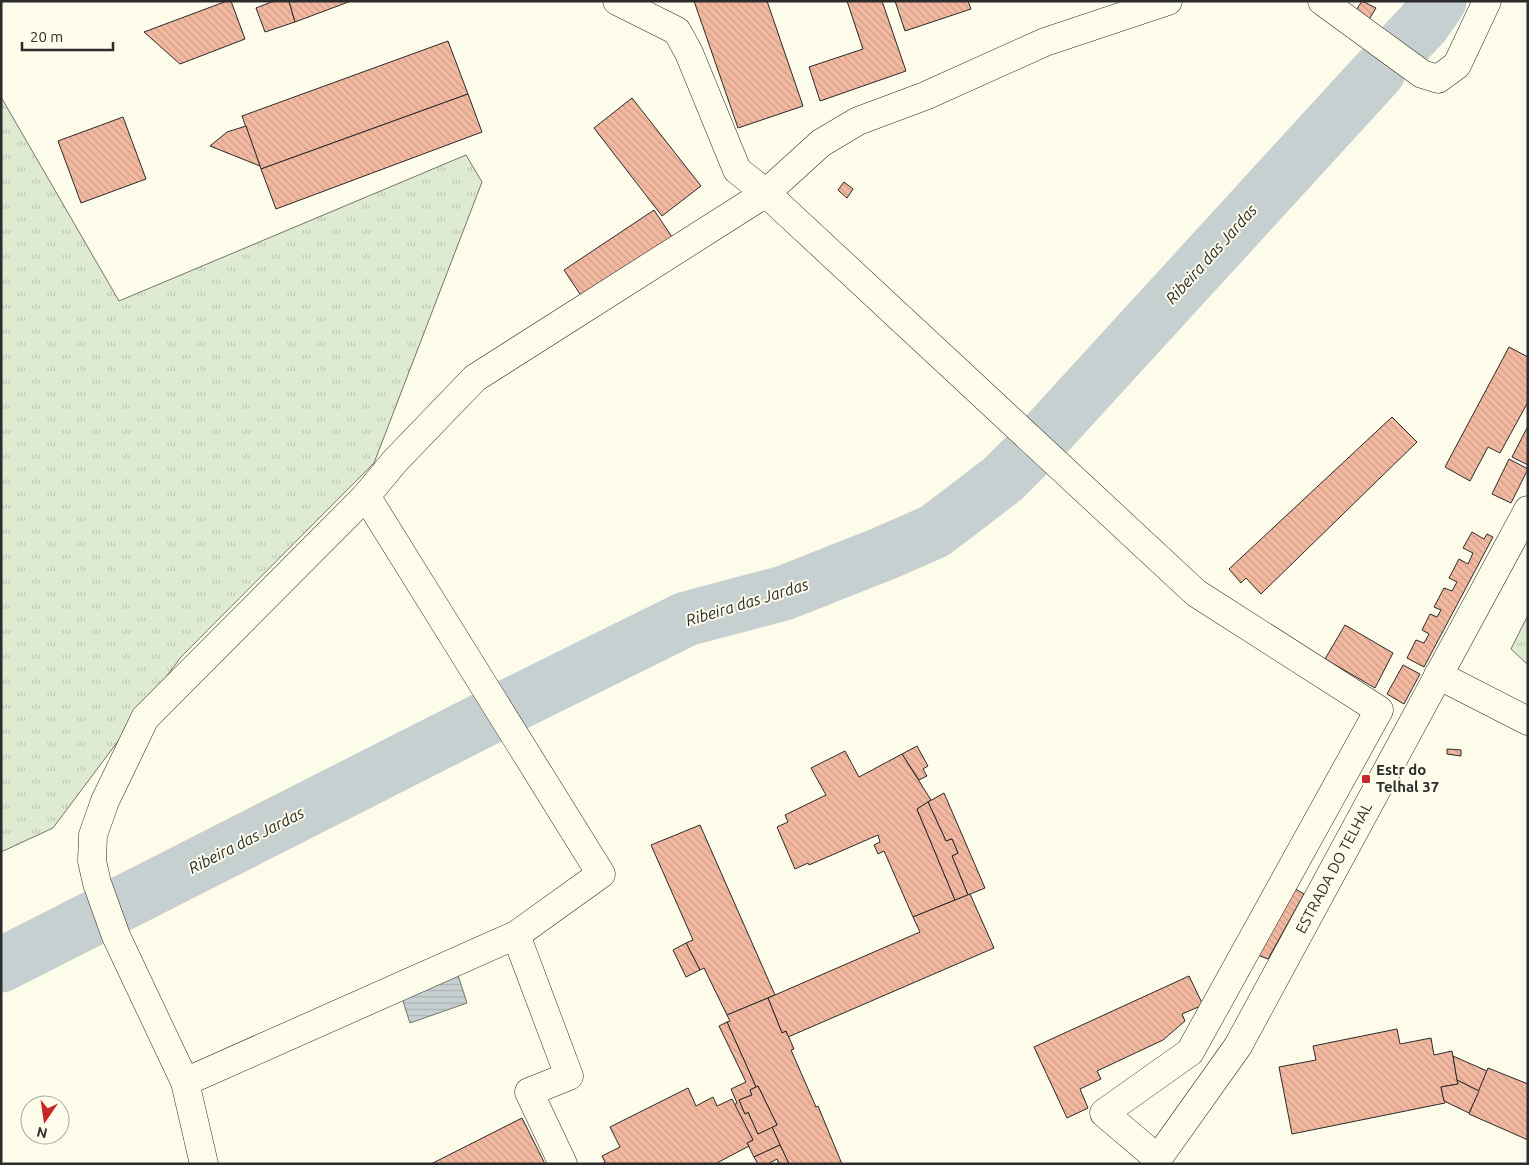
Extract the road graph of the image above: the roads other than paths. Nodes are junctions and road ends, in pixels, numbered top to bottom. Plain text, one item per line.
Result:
1 (617, 1) edge
2 (1168, 1) edge
3 (1322, 1) edge
4 (1487, 1) edge
5 (766, 193) junction
6 (366, 496) junction
7 (1528, 510) edge
8 (1438, 675) junction
9 (1528, 721) edge
10 (516, 935) junction
11 (184, 1082) junction
12 (1156, 1161) edge
13 (204, 1164) edge
14 (564, 1164) edge

1 - 5 street
2 - 5 street
3 - 4 street
5 - 6 street
5 - 12 street
6 - 10 street
6 - 11 street
7 - 8 street, ESTRADA DO TELHAL
8 - 9 street
8 - 12 street, ESTRADA DO TELHAL
10 - 11 street
10 - 14 street
11 - 13 street

